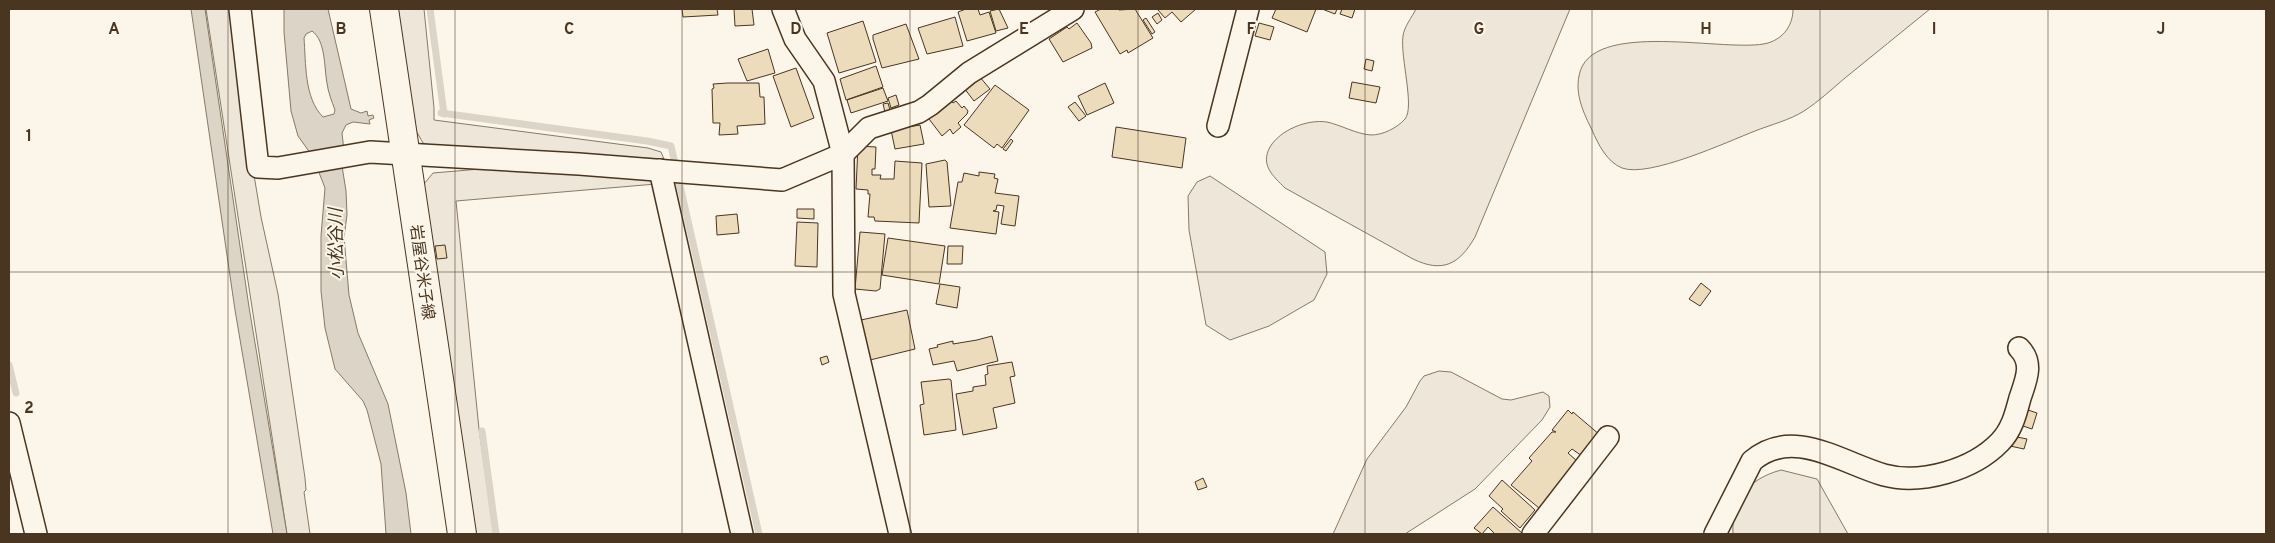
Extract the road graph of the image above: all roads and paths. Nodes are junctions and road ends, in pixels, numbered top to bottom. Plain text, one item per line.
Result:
1 (240, 9) edge
2 (384, 9) edge
3 (783, 9) edge
4 (1073, 9) edge
5 (1248, 9) edge
6 (1218, 126) dead end
7 (843, 154) junction
8 (404, 155) junction
9 (663, 170) junction
10 (2018, 348) dead end
11 (9, 423) edge
12 (1608, 437) dead end
13 (36, 534) edge
14 (462, 534) edge
15 (742, 534) edge
16 (900, 534) edge
17 (1533, 534) edge
18 (1715, 534) edge

1 - 8 street
2 - 8 main road, 岩屋谷米子線
3 - 7 street
4 - 7 street
5 - 6 street
7 - 9 street
7 - 16 street
8 - 9 street
8 - 14 main road, 岩屋谷米子線
9 - 15 street
10 - 18 street
11 - 13 street
12 - 17 street

